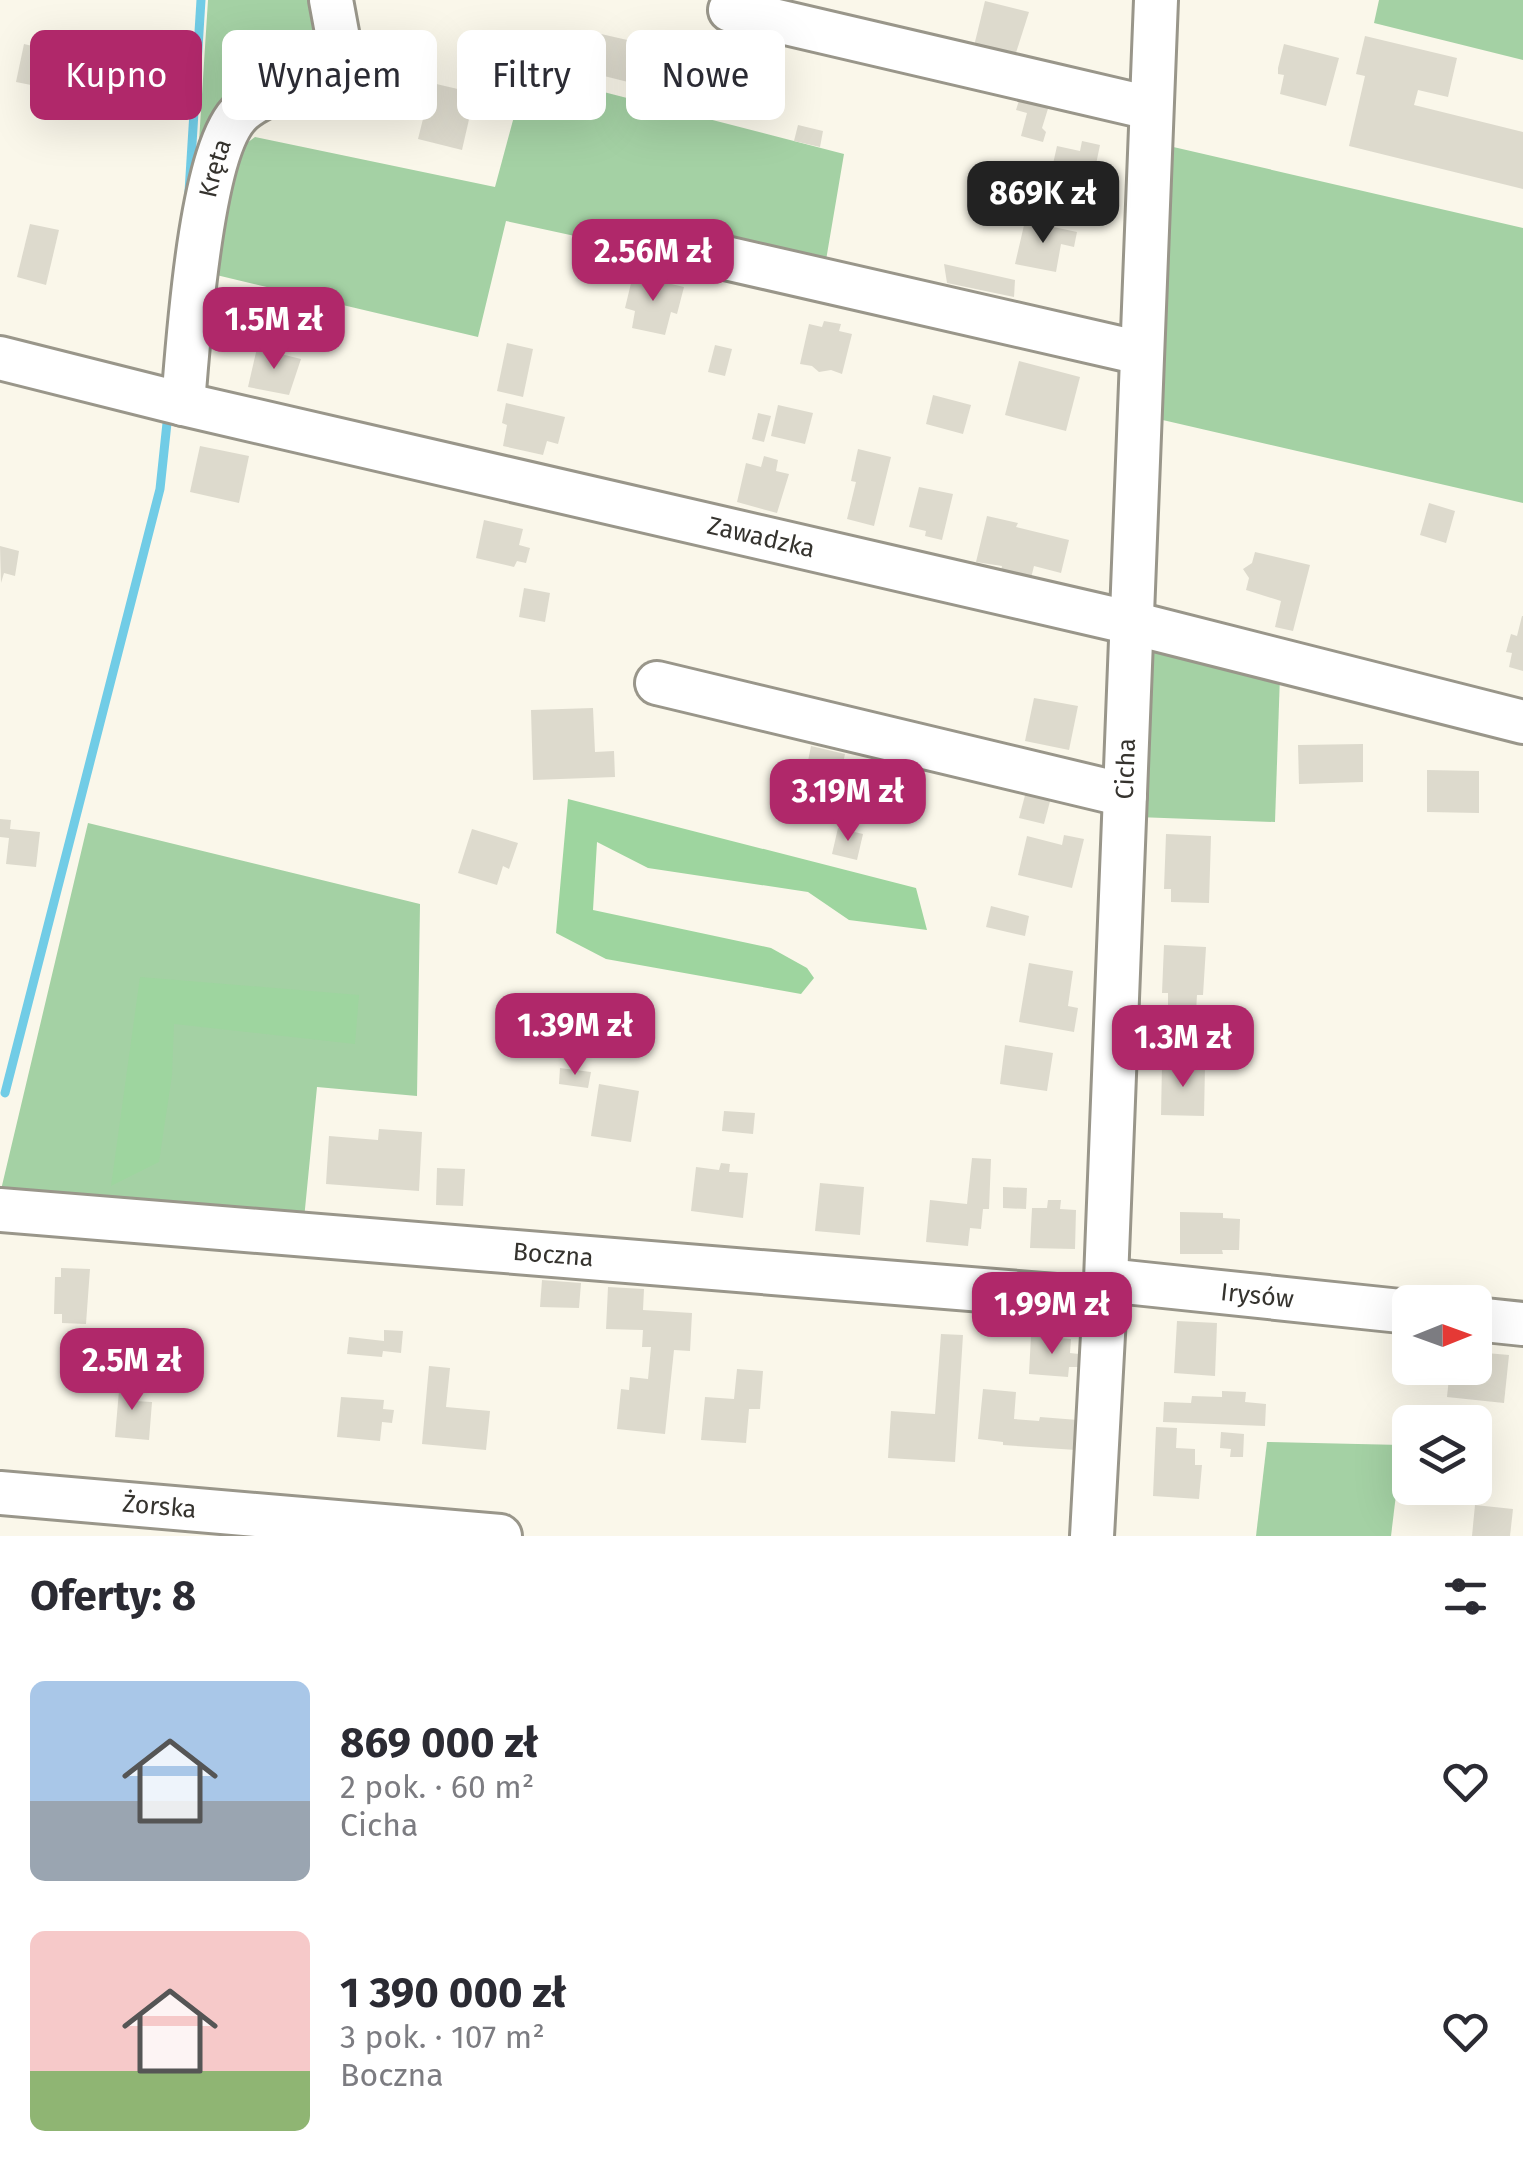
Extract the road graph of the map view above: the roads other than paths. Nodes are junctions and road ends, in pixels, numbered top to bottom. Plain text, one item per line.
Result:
1 (331, 0) edge
2 (1156, 0) edge
3 (730, 10) dead end
4 (1150, 108) junction
5 (682, 248) dead end
6 (1141, 354) junction
7 (0, 358) edge
8 (182, 404) junction
9 (1132, 624) junction
10 (657, 683) dead end
11 (1523, 722) edge
12 (1125, 795) junction
13 (0, 1210) edge
14 (1105, 1290) junction
15 (1392, 1311) edge
16 (1492, 1320) edge
17 (1523, 1324) edge
18 (0, 1493) edge
19 (500, 1536) edge
20 (1092, 1536) edge

1 - 8 street, Kręta
2 - 4 street, Cicha
3 - 4 street
4 - 6 street, Cicha
5 - 6 street
6 - 9 street, Cicha
7 - 8 street, Zawadzka
8 - 9 street, Zawadzka
9 - 11 street, Zawadzka
9 - 12 street, Cicha
10 - 12 street
12 - 14 street, Cicha
13 - 14 street, Boczna
14 - 15 street, Irysów
14 - 20 street, Cicha
16 - 17 street
18 - 19 street, Żorska

